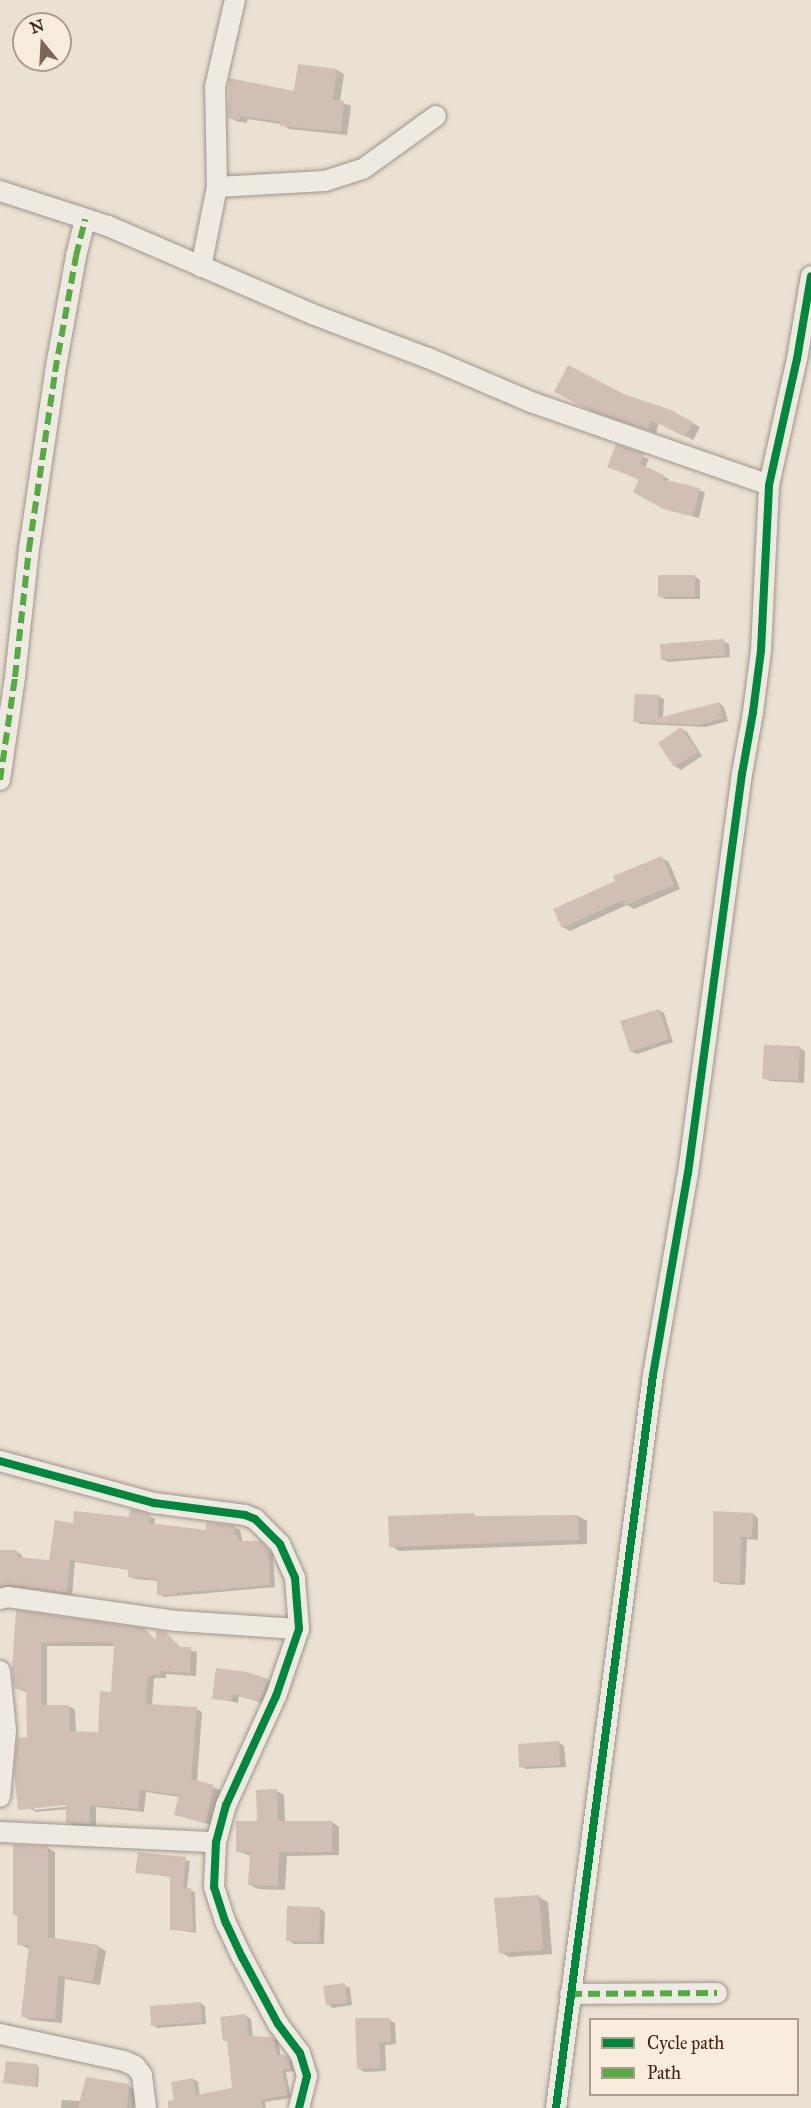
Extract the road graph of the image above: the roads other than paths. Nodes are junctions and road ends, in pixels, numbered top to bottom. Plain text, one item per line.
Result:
1 (235, 0) edge
2 (436, 116) dead end
3 (217, 187) junction
4 (0, 191) edge
5 (85, 219) junction
6 (201, 267) junction
7 (811, 276) edge
8 (769, 486) junction
9 (0, 780) edge
10 (0, 1461) edge
11 (0, 1599) edge
12 (299, 1629) junction
13 (0, 1671) edge
14 (0, 1797) edge
15 (0, 1832) edge
16 (216, 1842) junction
17 (717, 1993) dead end
18 (570, 1994) junction
19 (0, 2034) edge
20 (146, 2108) edge
21 (299, 2108) edge
22 (556, 2108) edge

1 - 3 street
2 - 3 street
3 - 6 street
4 - 5 street
5 - 6 street
5 - 9 street
6 - 8 street
7 - 8 street
8 - 18 street
10 - 12 street
11 - 12 street
12 - 16 street
13 - 14 street
15 - 16 street
16 - 21 street
17 - 18 street
18 - 22 street
19 - 20 street

